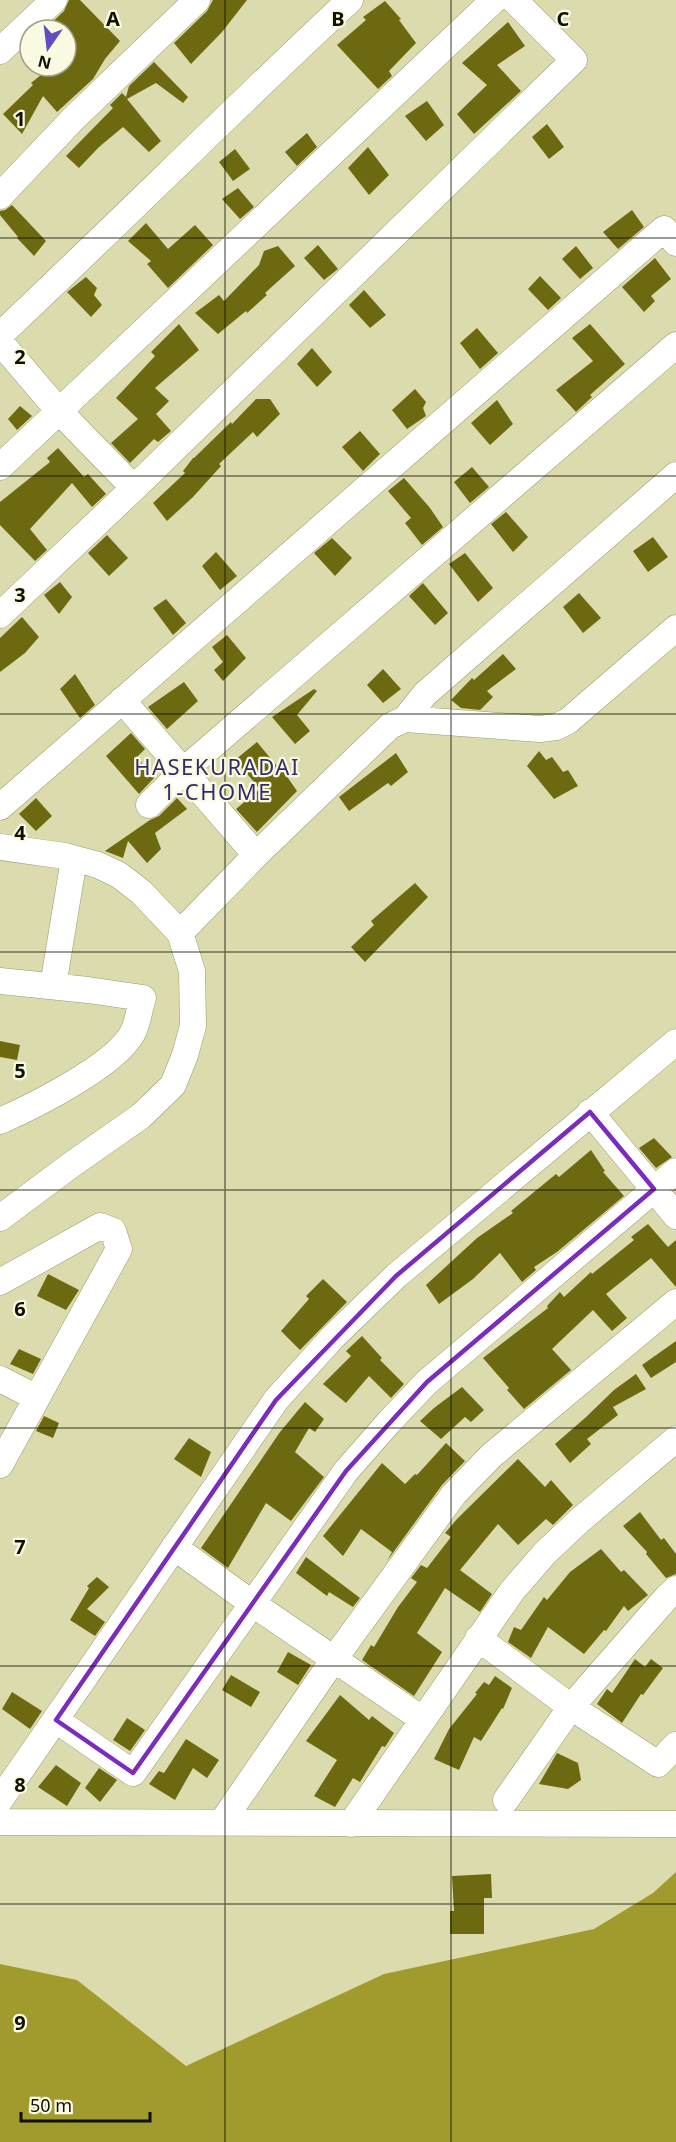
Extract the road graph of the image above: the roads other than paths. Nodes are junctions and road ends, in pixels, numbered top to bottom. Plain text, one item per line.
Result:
1 (54, 0) edge
2 (197, 0) edge
3 (351, 0) edge
4 (494, 0) edge
5 (514, 0) edge
6 (0, 51) edge
7 (0, 196) edge
8 (676, 243) edge
9 (0, 335) edge
10 (0, 342) edge
11 (676, 345) edge
12 (59, 411) junction
13 (0, 467) edge
14 (676, 475) edge
15 (134, 488) junction
16 (0, 615) edge
17 (676, 628) edge
18 (122, 700) junction
19 (405, 719) junction
20 (183, 770) junction
21 (149, 805) dead end
22 (0, 807) edge
23 (0, 847) edge
24 (256, 855) junction
25 (74, 858) junction
26 (180, 933) junction
27 (0, 981) edge
28 (53, 986) junction
29 (676, 1042) edge
30 (590, 1112) junction
31 (7, 1114) edge
32 (676, 1171) edge
33 (654, 1189) junction
34 (676, 1216) edge
35 (0, 1218) edge
36 (0, 1282) edge
37 (676, 1302) edge
38 (0, 1380) edge
39 (37, 1398) junction
40 (676, 1439) edge
41 (0, 1465) edge
42 (174, 1547) junction
43 (676, 1589) edge
44 (253, 1604) junction
45 (478, 1638) junction
46 (334, 1659) junction
47 (571, 1707) junction
48 (422, 1719) junction
49 (56, 1720) junction
50 (676, 1745) edge
51 (0, 1800) edge
52 (506, 1800) dead end
53 (0, 1822) edge
54 (222, 1822) junction
55 (351, 1824) junction
56 (676, 1824) edge

1 - 6 street
2 - 7 street
3 - 9 street
4 - 12 street
5 - 15 street
8 - 18 street
10 - 12 street
11 - 20 street
12 - 13 street
12 - 15 street
14 - 19 street
15 - 16 street
17 - 19 street
18 - 20 street
18 - 22 street
19 - 24 street
20 - 21 street
20 - 24 street
23 - 25 street
24 - 26 street
25 - 26 street
25 - 28 street
26 - 35 street
27 - 28 street
28 - 31 street
29 - 30 street
30 - 33 street
30 - 42 street
32 - 33 street
33 - 34 street
33 - 44 street
36 - 39 street
37 - 46 street
38 - 39 street
39 - 41 street
40 - 45 street
42 - 44 street
42 - 49 street
43 - 47 street
44 - 46 street
44 - 49 street
45 - 47 street
45 - 48 street
46 - 48 street
46 - 54 street
47 - 50 street
47 - 52 street
48 - 55 street
49 - 51 street
53 - 54 street
54 - 55 street
55 - 56 street

